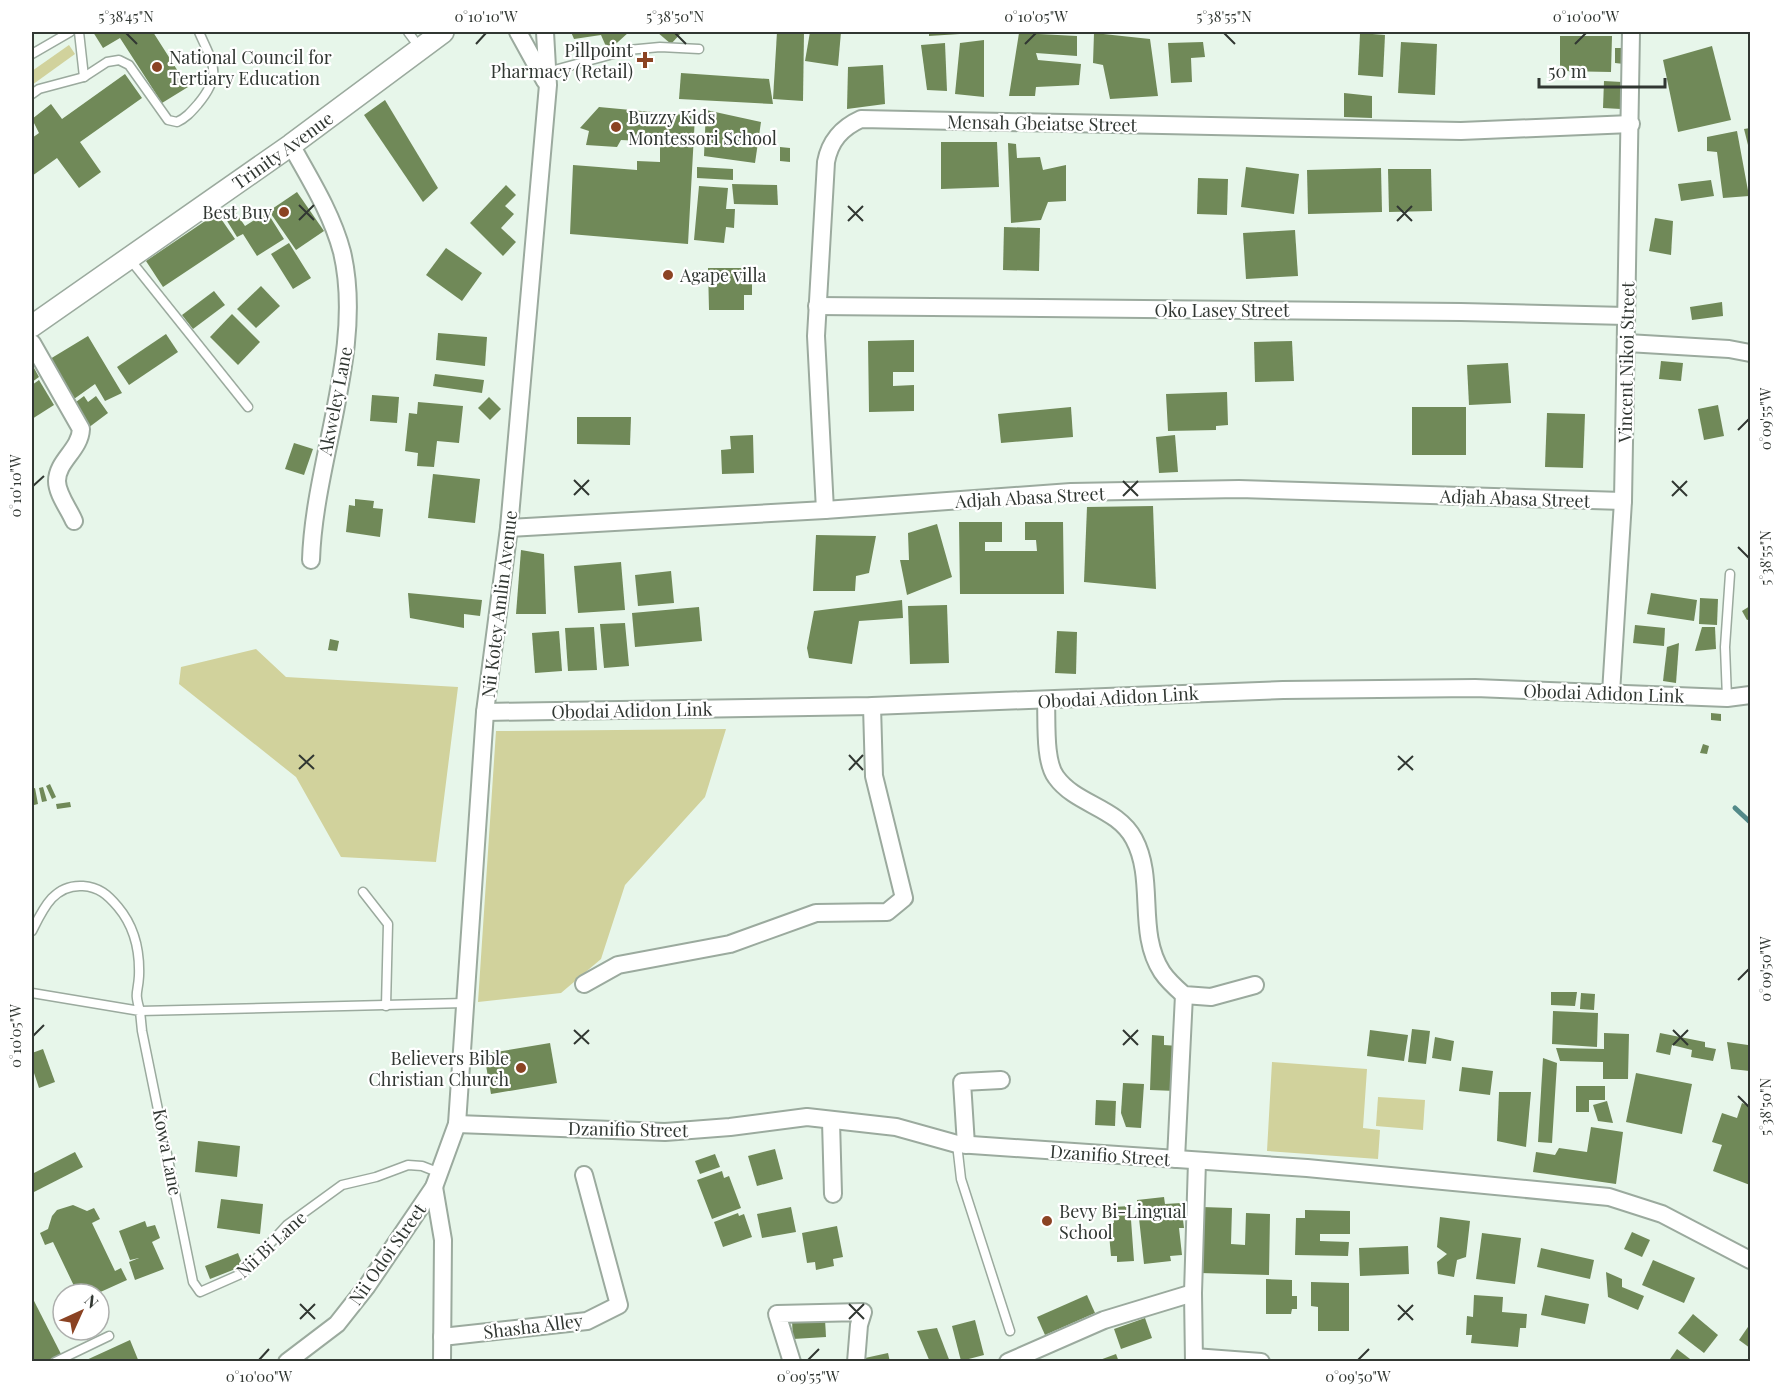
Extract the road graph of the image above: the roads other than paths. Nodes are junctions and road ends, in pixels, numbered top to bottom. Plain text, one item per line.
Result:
1 (69, 32) edge
2 (79, 32) edge
3 (199, 32) edge
4 (408, 32) edge
5 (443, 32) edge
6 (518, 32) edge
7 (545, 32) edge
8 (1631, 32) edge
9 (420, 49) junction
10 (699, 49) dead end
11 (32, 54) edge
12 (84, 77) junction
13 (548, 79) junction
14 (32, 94) edge
15 (1631, 124) junction
16 (291, 145) junction
17 (128, 257) junction
18 (817, 306) junction
19 (1626, 316) junction
20 (32, 326) edge
21 (32, 343) edge
22 (1627, 344) junction
23 (1750, 353) edge
24 (248, 407) dead end
25 (1623, 501) junction
26 (825, 510) junction
27 (74, 521) dead end
28 (509, 528) junction
29 (311, 560) dead end
30 (1730, 574) dead end
31 (1611, 693) junction
32 (1750, 695) edge
33 (1727, 698) junction
34 (1046, 701) junction
35 (872, 706) junction
36 (485, 712) junction
37 (363, 892) dead end
38 (32, 931) edge
39 (584, 984) dead end
40 (1255, 985) dead end
41 (32, 993) edge
42 (1184, 995) junction
43 (465, 1004) junction
44 (386, 1006) junction
45 (140, 1011) junction
46 (1001, 1080) dead end
47 (831, 1121) junction
48 (457, 1124) junction
49 (961, 1144) junction
50 (1176, 1160) junction
51 (1197, 1161) junction
52 (584, 1175) dead end
53 (437, 1180) junction
54 (833, 1194) dead end
55 (1750, 1260) edge
56 (200, 1292) joint
57 (1193, 1293) junction
58 (1010, 1331) dead end
59 (442, 1337) junction
60 (97, 1342) edge
61 (1194, 1359) edge
62 (56, 1362) edge
63 (287, 1362) edge
64 (442, 1362) edge
65 (792, 1362) edge
66 (855, 1362) edge
67 (1008, 1362) edge
68 (1261, 1362) edge

1 - 11 lane
2 - 12 lane
3 - 12 lane
4 - 9 lane
5 - 9 street, Trinity Avenue
6 - 13 street
7 - 13 street, Nii Kotey Amlin Avenue
8 - 15 street, Vincent Nikoi Street
9 - 16 street, Trinity Avenue
10 - 13 lane
12 - 14 lane
13 - 28 street, Nii Kotey Amlin Avenue
15 - 18 street, Mensah Gbeiatse Street
15 - 19 street, Vincent Nikoi Street
16 - 17 street, Trinity Avenue
16 - 29 street, Akweley Lane
17 - 20 street, Trinity Avenue
17 - 24 lane
18 - 19 street, Oko Lasey Street
18 - 26 street, Mensah Gbeiatse Street
19 - 22 street, Vincent Nikoi Street
21 - 27 street
22 - 23 street
22 - 25 street, Vincent Nikoi Street
25 - 26 street, Adjah Abasa Street
25 - 31 street, Vincent Nikoi Street
26 - 28 street, Adjah Abasa Street
28 - 36 street, Nii Kotey Amlin Avenue
30 - 33 lane
31 - 33 street, Obodai Adidon Link
31 - 34 street, Obodai Adidon Link
32 - 33 street, Obodai Adidon Link
34 - 35 street, Obodai Adidon Link
34 - 42 street
35 - 36 street, Obodai Adidon Link
35 - 39 street
36 - 43 street, Nii Kotey Amlin Avenue
37 - 44 lane
38 - 45 lane, Kowa Lane
40 - 42 street
41 - 45 lane
42 - 50 street
43 - 44 lane
43 - 48 street, Nii Kotey Amlin Avenue
44 - 45 lane
45 - 56 lane, Kowa Lane
46 - 49 street
47 - 48 street, Dzanifio Street
47 - 49 street, Dzanifio Street
47 - 54 street
48 - 53 street, Nii Odoi Street
49 - 50 street, Dzanifio Street
49 - 58 lane
50 - 51 street, Dzanifio Street
51 - 55 street, Dzanifio Street
51 - 57 street
52 - 59 street, Shasha Alley
53 - 56 lane, Nii Bi Lane
53 - 59 street
53 - 63 street, Nii Odoi Street
57 - 61 street
57 - 67 street
59 - 64 street
60 - 62 lane
61 - 68 street
65 - 66 street

